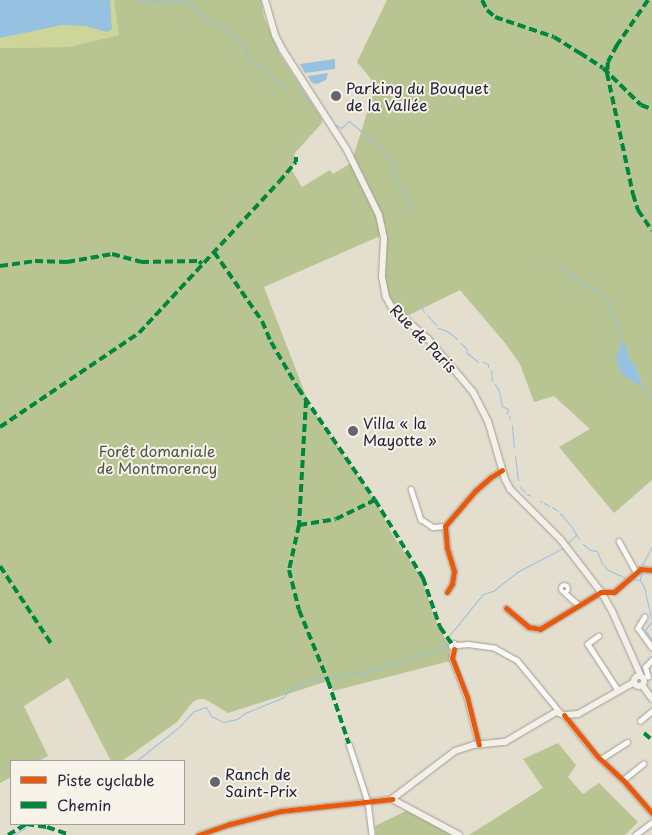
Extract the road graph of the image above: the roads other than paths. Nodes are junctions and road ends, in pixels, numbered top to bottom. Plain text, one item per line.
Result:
1 (265, 0) edge
2 (502, 470) junction
3 (411, 489) dead end
4 (445, 526) junction
5 (619, 541) dead end
6 (652, 570) edge
7 (636, 572) junction
8 (447, 592) dead end
9 (565, 592) dead end
10 (601, 592) junction
11 (614, 592) junction
12 (608, 603) junction
13 (579, 605) junction
14 (506, 608) dead end
15 (645, 617) dead end
16 (599, 636) dead end
17 (652, 647) edge
18 (652, 660) edge
19 (642, 678) edge
20 (618, 690) junction
21 (652, 699) edge
22 (652, 712) edge
23 (561, 713) junction
24 (640, 721) dead end
25 (627, 742) dead end
26 (349, 744) dead end
27 (479, 744) junction
28 (601, 759) junction
29 (643, 764) dead end
30 (623, 780) junction
31 (392, 799) junction
32 (368, 802) junction
33 (652, 813) edge
34 (652, 822) edge
35 (198, 835) edge
36 (372, 835) edge
37 (460, 835) edge
38 (635, 835) edge

1 - 2 main road, Rue de Paris
2 - 4 street
2 - 10 main road, Rue de Paris
3 - 4 street
4 - 8 street
5 - 7 street
6 - 7 street
7 - 11 street
9 - 13 street
10 - 11 street
10 - 12 main road, Rue de Paris
10 - 13 street
11 - 12 street
12 - 19 main road, Rue de Paris
13 - 14 street
15 - 17 street
16 - 20 street
18 - 19 street
19 - 20 main road
19 - 21 main road, Rue de Paris
20 - 23 main road
22 - 24 street
23 - 27 main road
23 - 27 street
23 - 28 street
25 - 28 street
26 - 32 street
27 - 31 main road
28 - 30 street
29 - 30 street
30 - 33 street
31 - 32 street
31 - 37 main road
32 - 35 street
32 - 36 street
34 - 38 street

